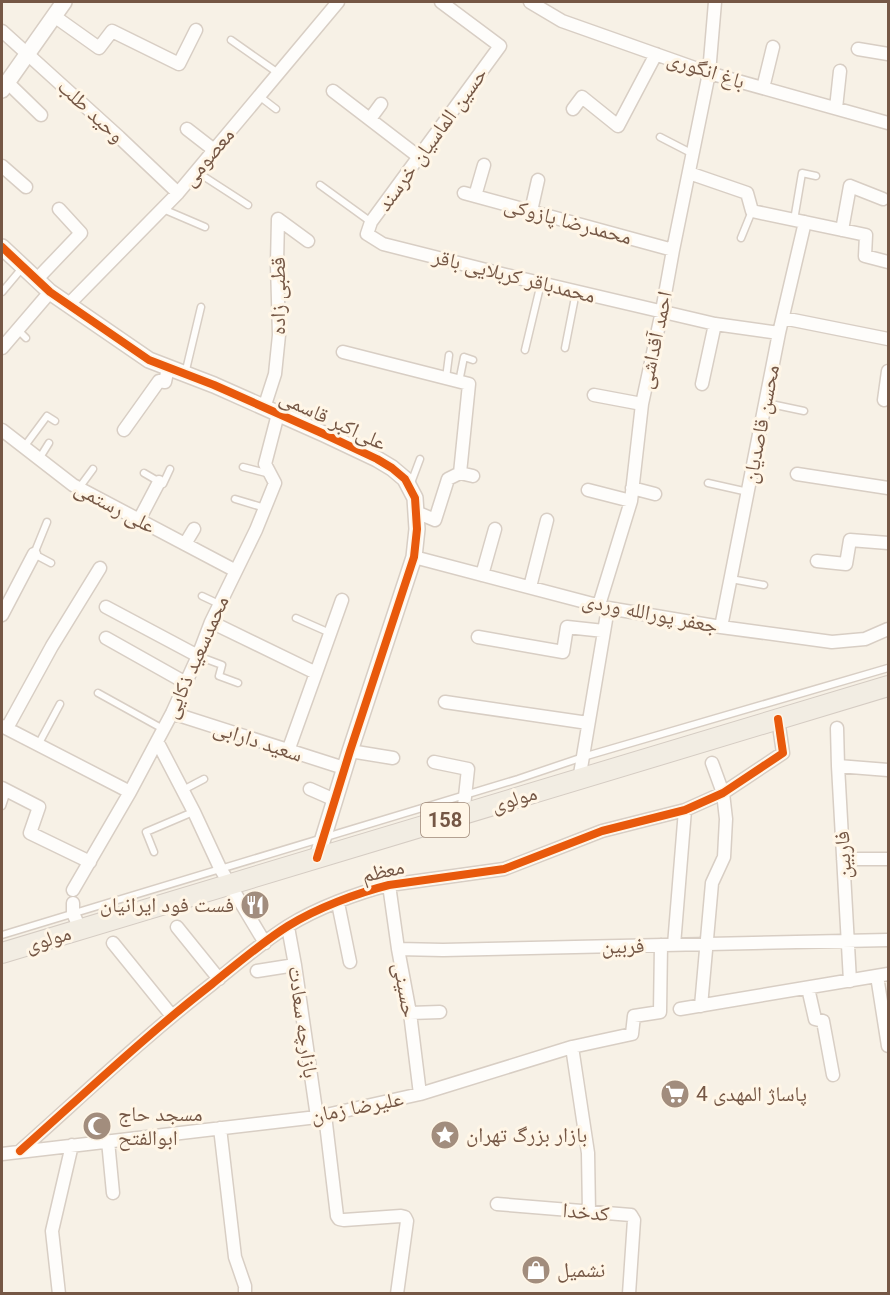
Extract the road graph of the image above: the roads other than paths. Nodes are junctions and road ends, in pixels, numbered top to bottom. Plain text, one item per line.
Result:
1 (64, 2) edge
2 (338, 2) edge
3 (441, 2) edge
4 (530, 2) edge
5 (716, 2) edge
6 (54, 16) junction
7 (196, 30) dead end
8 (2, 31) edge
9 (231, 40) dead end
10 (773, 47) dead end
11 (858, 49) dead end
12 (28, 54) junction
13 (656, 54) junction
14 (888, 54) edge
15 (840, 71) dead end
16 (278, 73) junction
17 (709, 74) junction
18 (4, 86) edge
19 (763, 88) junction
20 (333, 91) dead end
21 (259, 96) junction
22 (381, 104) dead end
23 (836, 108) junction
24 (276, 109) dead end
25 (573, 109) dead end
26 (41, 115) dead end
27 (370, 119) junction
28 (888, 123) edge
29 (187, 129) dead end
30 (660, 137) dead end
31 (214, 150) junction
32 (693, 154) junction
33 (419, 157) junction
34 (484, 165) dead end
35 (2, 166) edge
36 (196, 171) junction
37 (689, 173) junction
38 (816, 176) dead end
39 (538, 180) dead end
40 (320, 185) dead end
41 (26, 188) dead end
42 (178, 193) junction
43 (883, 199) dead end
44 (248, 205) dead end
45 (163, 208) junction
46 (59, 209) dead end
47 (531, 211) junction
48 (752, 211) junction
49 (799, 221) junction
50 (205, 226) dead end
51 (369, 228) junction
52 (842, 230) junction
53 (741, 238) dead end
54 (308, 241) dead end
55 (2, 247) edge
56 (673, 250) junction
57 (888, 262) edge
58 (24, 267) junction
59 (37, 279) junction
60 (542, 283) junction
61 (576, 291) junction
62 (2, 292) edge
63 (50, 292) junction
64 (68, 305) junction
65 (201, 307) dead end
66 (662, 311) junction
67 (783, 318) junction
68 (715, 324) junction
69 (779, 333) junction
70 (888, 339) edge
71 (2, 348) edge
72 (565, 348) dead end
73 (525, 350) dead end
74 (343, 352) dead end
75 (449, 355) dead end
76 (473, 360) dead end
77 (168, 368) junction
78 (888, 371) edge
79 (185, 374) junction
80 (446, 378) junction
81 (464, 383) junction
82 (702, 384) dead end
83 (594, 395) dead end
84 (884, 400) dead end
85 (766, 403) junction
86 (642, 404) junction
87 (264, 408) junction
88 (804, 411) dead end
89 (278, 414) junction
90 (55, 421) dead end
91 (2, 430) edge
92 (124, 430) dead end
93 (49, 443) dead end
94 (23, 447) junction
95 (39, 459) junction
96 (420, 459) dead end
97 (243, 467) dead end
98 (93, 469) dead end
99 (170, 469) dead end
100 (460, 472) junction
101 (144, 473) dead end
102 (797, 474) dead end
103 (270, 475) junction
104 (473, 476) dead end
105 (159, 482) junction
106 (708, 483) dead end
107 (410, 487) junction
108 (888, 487) edge
109 (79, 488) junction
110 (588, 490) dead end
111 (748, 492) junction
112 (632, 494) junction
113 (655, 494) dead end
114 (235, 499) dead end
115 (265, 508) junction
116 (416, 512) junction
117 (139, 520) junction
118 (547, 520) dead end
119 (47, 522) dead end
120 (194, 529) dead end
121 (495, 529) dead end
122 (888, 543) edge
123 (185, 544) junction
124 (34, 554) junction
125 (414, 557) junction
126 (817, 561) dead end
127 (51, 563) dead end
128 (100, 568) dead end
129 (236, 571) junction
130 (482, 575) junction
131 (731, 579) junction
132 (764, 585) dead end
133 (530, 587) junction
134 (202, 596) dead end
135 (342, 600) dead end
136 (219, 604) junction
137 (106, 607) dead end
138 (603, 607) junction
139 (2, 615) edge
140 (296, 618) dead end
141 (211, 622) junction
142 (721, 627) junction
143 (888, 629) edge
144 (604, 631) junction
145 (330, 633) junction
146 (106, 638) dead end
147 (478, 638) dead end
148 (198, 656) junction
149 (888, 668) edge
150 (316, 673) junction
151 (186, 683) junction
152 (238, 683) dead end
153 (888, 686) edge
154 (98, 693) dead end
155 (445, 702) dead end
156 (60, 704) dead end
157 (172, 713) junction
158 (777, 719) junction
159 (588, 723) junction
160 (4, 727) edge
161 (837, 728) dead end
162 (164, 729) junction
163 (157, 741) junction
164 (38, 745) junction
165 (288, 751) junction
166 (350, 751) junction
167 (583, 757) junction
168 (393, 758) dead end
169 (434, 762) dead end
170 (712, 763) dead end
171 (838, 765) junction
172 (344, 768) junction
173 (888, 770) edge
174 (204, 779) dead end
175 (579, 780) junction
176 (4, 789) edge
177 (310, 789) dead end
178 (183, 790) junction
179 (130, 792) junction
180 (723, 793) junction
181 (335, 800) junction
182 (464, 805) junction
183 (2, 806) edge
184 (685, 810) junction
185 (194, 812) junction
186 (323, 838) junction
187 (154, 852) dead end
188 (317, 858) junction
189 (843, 859) junction
190 (888, 859) edge
191 (90, 862) junction
192 (225, 876) junction
193 (389, 885) junction
194 (338, 903) junction
195 (75, 909) junction
196 (177, 927) dead end
197 (288, 927) junction
198 (2, 935) edge
199 (888, 940) edge
200 (848, 941) junction
201 (113, 943) dead end
202 (265, 943) junction
203 (707, 944) junction
204 (661, 945) junction
205 (674, 945) junction
206 (398, 949) junction
207 (2, 954) edge
208 (350, 962) dead end
209 (295, 965) junction
210 (257, 971) dead end
211 (883, 975) edge
212 (219, 979) junction
213 (850, 981) junction
214 (808, 988) junction
215 (701, 1006) junction
216 (680, 1009) dead end
217 (440, 1012) dead end
218 (410, 1013) junction
219 (172, 1016) junction
220 (888, 1046) edge
221 (572, 1047) junction
222 (833, 1075) dead end
223 (420, 1094) junction
224 (321, 1116) junction
225 (220, 1128) junction
226 (108, 1141) junction
227 (72, 1145) junction
228 (26, 1151) junction
229 (2, 1154) edge
230 (113, 1193) dead end
231 (498, 1204) dead end
232 (589, 1212) junction
233 (59, 1293) edge
234 (245, 1293) edge
235 (397, 1293) edge
236 (629, 1293) edge

1 - 6 street
2 - 16 street, معصومی
3 - 33 street, حسین الماسیان خرسند
4 - 13 street, باغ انگوری
5 - 17 street, احمد آقداشی
6 - 7 street
6 - 12 street
8 - 12 street, وحید طلب
9 - 16 lane
10 - 19 street
11 - 14 street
12 - 18 street
12 - 42 street, وحید طلب
13 - 17 street, باغ انگوری
13 - 25 street
15 - 23 street
16 - 21 street, معصومی
17 - 19 street, باغ انگوری
17 - 32 street, احمد آقداشی
18 - 26 street
19 - 23 street, باغ انگوری
20 - 27 street
21 - 24 lane
21 - 31 street, معصومی
22 - 27 street
23 - 28 street, باغ انگوری
27 - 33 street
29 - 31 street
30 - 32 lane
31 - 36 street, معصومی
32 - 37 street, احمد آقداشی
33 - 51 street, حسین الماسیان خرسند
34 - 47 street, محمدرضا پازوکی
35 - 41 street
36 - 42 street, معصومی
36 - 44 lane
37 - 48 street
37 - 56 street, احمد آقداشی
38 - 49 lane
39 - 47 street
40 - 51 lane
42 - 45 street, معصومی
43 - 52 street
45 - 50 lane
45 - 64 street, معصومی
46 - 59 street
47 - 56 street, محمدرضا پازوکی
48 - 49 street
48 - 53 lane
49 - 52 street
49 - 67 street, محسن قاصدیان
51 - 60 street, محمدباقر کربلایی باقر
52 - 57 street
54 - 87 street, قطبی زاده
55 - 58 street, علی‌اکبر قاسمی
56 - 66 street, احمد آقداشی
58 - 59 street, علی‌اکبر قاسمی
58 - 62 lane
59 - 63 street, علی‌اکبر قاسمی
60 - 61 street, محمدباقر کربلایی باقر
60 - 73 lane
61 - 66 street, محمدباقر کربلایی باقر
61 - 72 lane
63 - 64 street, علی‌اکبر قاسمی
63 - 71 street
64 - 77 street, علی‌اکبر قاسمی
65 - 79 lane
66 - 68 street, محمدباقر کربلایی باقر
66 - 86 street, احمد آقداشی
67 - 69 street, محسن قاصدیان
67 - 70 street
68 - 69 street, محمدباقر کربلایی باقر
68 - 82 street
69 - 85 street, محسن قاصدیان
74 - 80 street
75 - 80 lane
76 - 81 lane
77 - 79 street, علی‌اکبر قاسمی
77 - 92 street
78 - 84 street
79 - 87 street, علی‌اکبر قاسمی
80 - 81 street
81 - 100 street
83 - 86 street
85 - 88 lane
85 - 111 street, محسن قاصدیان
86 - 112 street, احمد آقداشی
87 - 89 street, علی‌اکبر قاسمی
89 - 103 street, محمدسعید ذکایی
89 - 107 street, علی‌اکبر قاسمی
90 - 94 lane
91 - 94 street, علی رستمی
93 - 95 lane
94 - 95 street, علی رستمی
95 - 109 street, علی رستمی
96 - 107 lane
97 - 103 lane
98 - 109 lane
99 - 105 lane
100 - 104 street
100 - 116 street
101 - 105 lane
102 - 108 street
103 - 115 street, محمدسعید ذکایی
105 - 117 street
106 - 111 lane
107 - 116 street
109 - 117 street, علی رستمی
110 - 112 street
111 - 131 street, محسن قاصدیان
112 - 113 street
112 - 138 street, احمد آقداشی
114 - 115 lane
115 - 129 street, محمدسعید ذکایی
116 - 125 street
117 - 123 street, علی رستمی
118 - 133 street
119 - 124 lane
120 - 123 street
121 - 130 street
122 - 126 street
123 - 129 street, علی رستمی
124 - 127 lane
124 - 139 street
125 - 130 street, جعفر پورالله وردی
125 - 166 street
128 - 160 street
129 - 136 street, محمدسعید ذکایی
130 - 133 street, جعفر پورالله وردی
131 - 132 lane
131 - 142 street, محسن قاصدیان
133 - 138 street, جعفر پورالله وردی
134 - 136 lane
135 - 145 street
136 - 141 street, محمدسعید ذکایی
137 - 148 street
138 - 142 street, جعفر پورالله وردی
138 - 144 street, احمد آقداشی
140 - 145 lane
141 - 148 street, محمدسعید ذکایی
141 - 150 street
142 - 143 street, جعفر پورالله وردی
144 - 147 street
144 - 159 street, احمد آقداشی
145 - 150 street
146 - 151 street
148 - 151 street, محمدسعید ذکایی
148 - 152 lane
149 - 167 lane
150 - 165 street
151 - 157 street, محمدسعید ذکایی
153 - 158 main road, مولوی / 158
154 - 162 lane
155 - 159 street
156 - 164 lane
157 - 162 street, محمدسعید ذکایی
157 - 165 street, سعید دارابی
158 - 175 main road, مولوی / 158
158 - 180 street, معظم
159 - 167 street, احمد آقداشی
160 - 164 street
161 - 171 street, فاربین
162 - 163 street, محمدسعید ذکایی
163 - 178 street, بازارچه سعادت
163 - 179 street, محمدسعید ذکایی
164 - 179 street
165 - 172 street, سعید دارابی
166 - 168 street
166 - 172 street
167 - 175 street, احمد آقداشی
167 - 182 lane
169 - 182 street
170 - 180 street
171 - 173 street
171 - 189 street, فاربین
172 - 181 street
174 - 178 lane
175 - 182 main road, مولوی / 158
176 - 183 lane
176 - 191 street
177 - 181 street
178 - 185 street, بازارچه سعادت
179 - 191 street, محمدسعید ذکایی
180 - 184 street, معظم
180 - 203 street
181 - 186 street
182 - 186 lane
182 - 188 main road, مولوی / 158
184 - 193 street, معظم
184 - 205 street
185 - 187 lane
185 - 192 street, بازارچه سعادت
186 - 188 street
186 - 192 lane
188 - 192 main road, مولوی / 158
189 - 190 street
189 - 200 street, فاربین
191 - 195 street, محمدسعید ذکایی
192 - 195 main road, مولوی / 158
192 - 202 street, بازارچه سعادت
193 - 194 street, معظم
193 - 206 street, حسینی
194 - 197 street, معظم
194 - 208 street
195 - 198 lane
195 - 207 main road, مولوی / 158
196 - 212 street
197 - 202 street, معظم
197 - 209 street, بازارچه سعادت
199 - 200 street, فربین
200 - 203 street, فربین
200 - 213 street, فاربین
201 - 219 street
202 - 212 street, معظم
203 - 205 street, فربین
203 - 215 street
204 - 205 street, فربین
204 - 206 street, فربین
204 - 221 street, علیرضا زمان
206 - 218 street, حسینی
209 - 210 street
209 - 224 street, بازارچه سعادت
211 - 213 street
211 - 220 street
212 - 219 street, معظم
213 - 214 street
214 - 215 street
214 - 222 street
215 - 216 street
217 - 218 street
218 - 223 street, حسینی
219 - 228 street, معظم
221 - 223 street, علیرضا زمان
221 - 232 street
223 - 224 street, علیرضا زمان
224 - 225 street, علیرضا زمان
224 - 235 street, بازارچه سعادت
225 - 226 street, علیرضا زمان
225 - 234 street
226 - 227 street, علیرضا زمان
226 - 230 street
227 - 228 street, علیرضا زمان
227 - 233 street
228 - 229 street, علیرضا زمان
231 - 232 street, کدخدا
232 - 236 street, کدخدا

